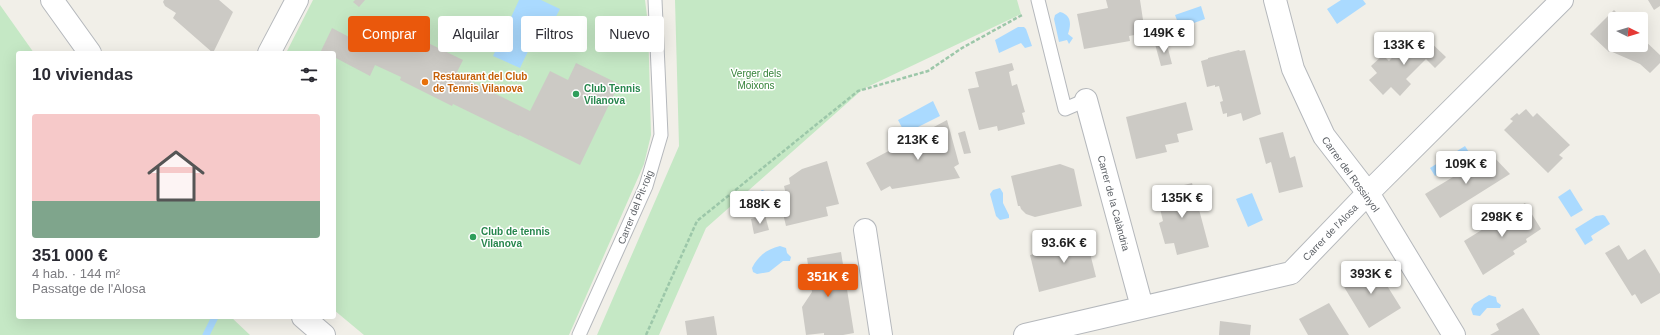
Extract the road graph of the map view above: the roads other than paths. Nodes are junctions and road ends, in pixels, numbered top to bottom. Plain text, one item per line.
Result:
1 (52, 0) edge
2 (297, 0) edge
3 (655, 0) edge
4 (1038, 0) edge
5 (1275, 0) edge
6 (1562, 0) edge
7 (89, 51) edge
8 (270, 51) edge
9 (1086, 100) joint
10 (1368, 193) junction
11 (865, 230) dead end
12 (1142, 306) junction
13 (305, 319) edge
14 (324, 335) edge
15 (579, 335) edge
16 (881, 335) edge
17 (1025, 335) edge
18 (1454, 335) edge

1 - 7 street
2 - 8 street
3 - 15 lane, Carrer del Pit-roig
4 - 9 lane
5 - 10 street, Carrer del Rossinyol
6 - 10 street, Carrer de l'Alosa
9 - 12 street, Carrer de la Calàndria
10 - 12 street, Carrer de l'Alosa
10 - 18 street, Carrer del Rossinyol
11 - 16 street
12 - 17 street, Carrer de l'Alosa
13 - 14 street

